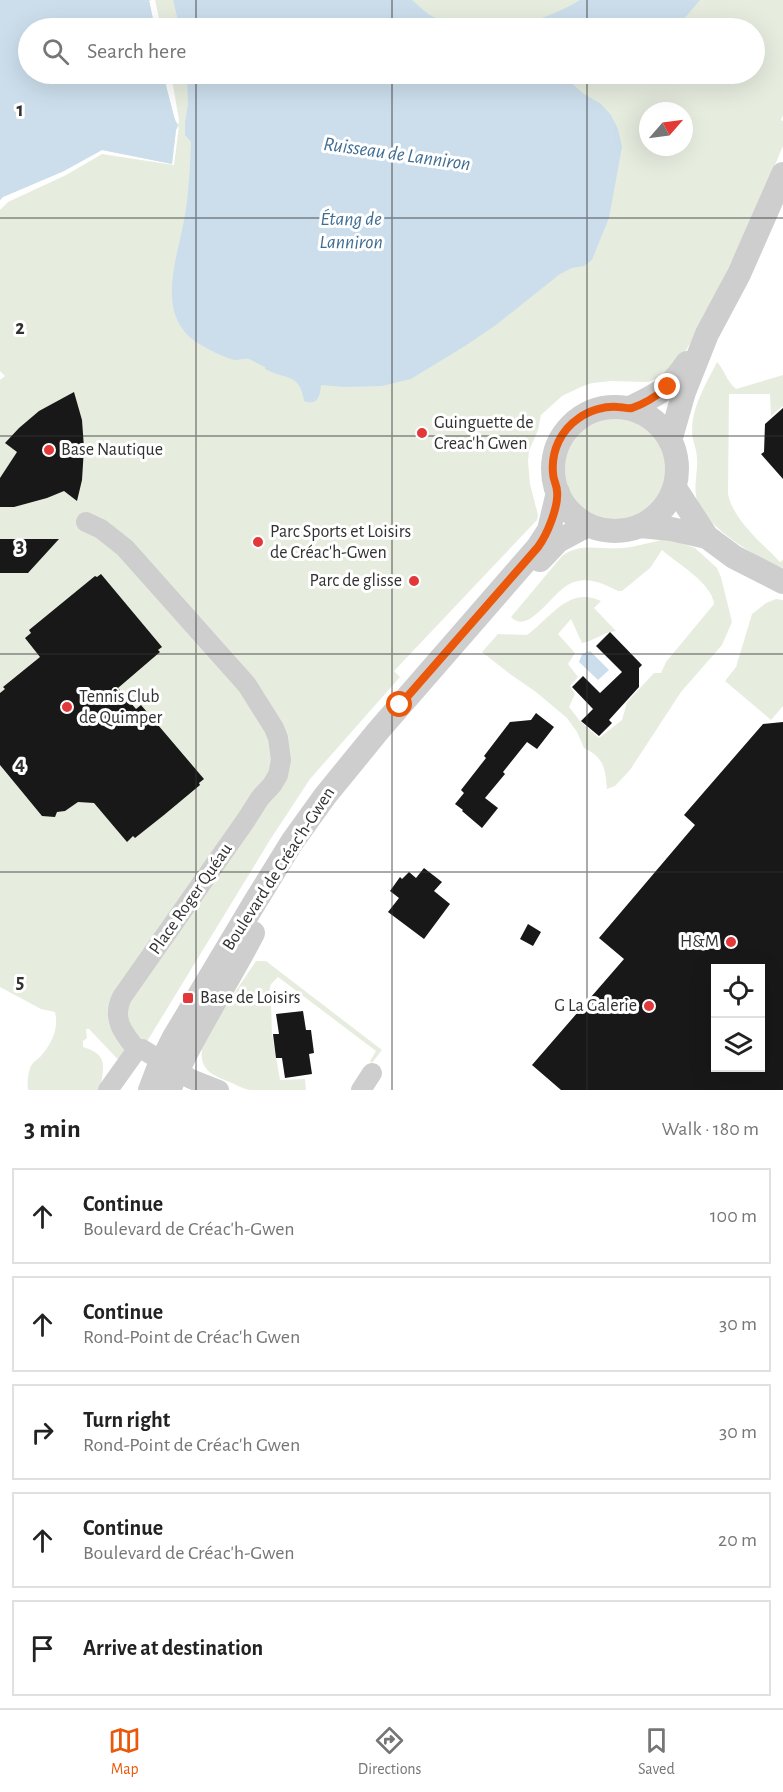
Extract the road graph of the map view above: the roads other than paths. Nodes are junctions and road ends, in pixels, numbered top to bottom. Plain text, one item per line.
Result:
1 (783, 174) edge
2 (707, 334) junction
3 (630, 408) junction
4 (670, 441) junction
5 (675, 488) junction
6 (558, 492) junction
7 (86, 522) dead end
8 (588, 525) junction
9 (640, 526) junction
10 (707, 537) junction
11 (783, 582) edge
12 (137, 1050) junction
13 (170, 1073) edge
14 (372, 1073) dead end
15 (108, 1090) edge
16 (150, 1090) edge
17 (219, 1090) edge
18 (361, 1090) edge

1 - 2 street
2 - 3 street
2 - 4 street
3 - 4 street
3 - 6 street
4 - 5 street
5 - 9 street
5 - 10 street
6 - 8 street
6 - 13 street, Boulevard de Créac'h-Gwen
7 - 12 street, Place Roger Quéau
8 - 9 street
8 - 13 street, Boulevard de Créac'h-Gwen
9 - 10 street
10 - 11 street
12 - 13 street
12 - 15 street
13 - 16 street, Boulevard de Créac'h-Gwen
13 - 17 street
14 - 18 street

